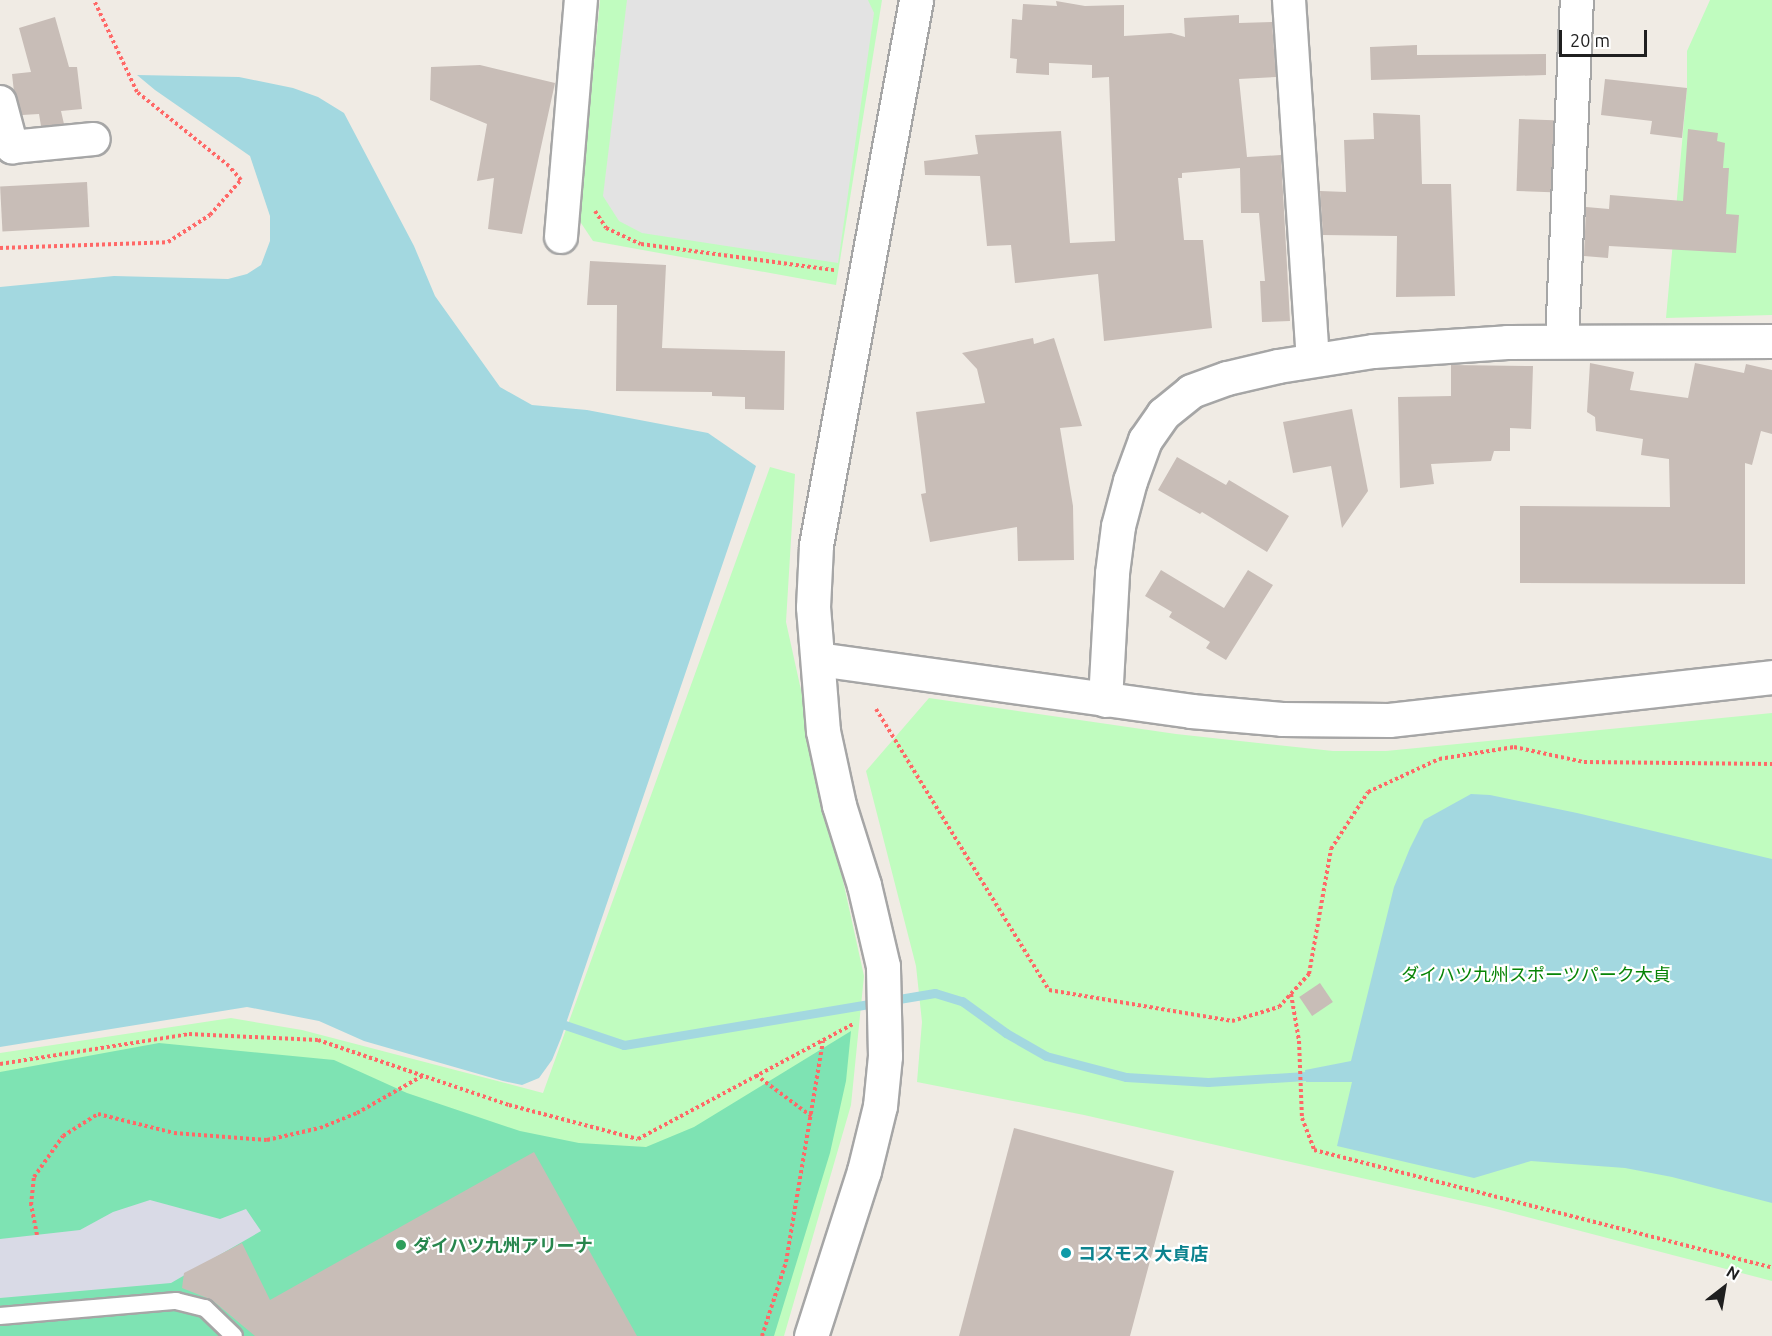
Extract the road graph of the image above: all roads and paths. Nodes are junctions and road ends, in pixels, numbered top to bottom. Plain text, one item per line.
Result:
1 (94, 0) edge
2 (581, 0) edge
3 (916, 0) edge
4 (1289, 0) edge
5 (1577, 0) edge
6 (0, 102) edge
7 (94, 139) dead end
8 (6, 147) edge
9 (589, 203) dead end
10 (561, 237) dead end
11 (0, 248) edge
12 (836, 271) dead end
13 (1562, 341) junction
14 (1772, 341) edge
15 (1313, 360) junction
16 (818, 659) junction
17 (1772, 677) edge
18 (1104, 700) junction
19 (876, 709) dead end
20 (1772, 764) edge
21 (1291, 994) junction
22 (854, 1023) dead end
23 (824, 1040) junction
24 (0, 1064) edge
25 (423, 1075) junction
26 (756, 1075) junction
27 (811, 1116) junction
28 (37, 1235) dead end
29 (1772, 1268) edge
30 (0, 1316) edge
31 (234, 1336) edge
32 (762, 1336) edge
33 (811, 1336) edge

1 - 11 path
2 - 10 street
3 - 16 street
4 - 15 street
5 - 13 street
6 - 8 street
7 - 8 street
9 - 12 path
13 - 14 street
13 - 15 street
15 - 18 street
16 - 18 street
16 - 33 street
17 - 18 street
19 - 21 path
20 - 21 path
21 - 29 path
22 - 23 path
23 - 26 path
23 - 27 path
24 - 25 path
25 - 26 path
25 - 28 path
26 - 27 path
27 - 32 path
30 - 31 lane

